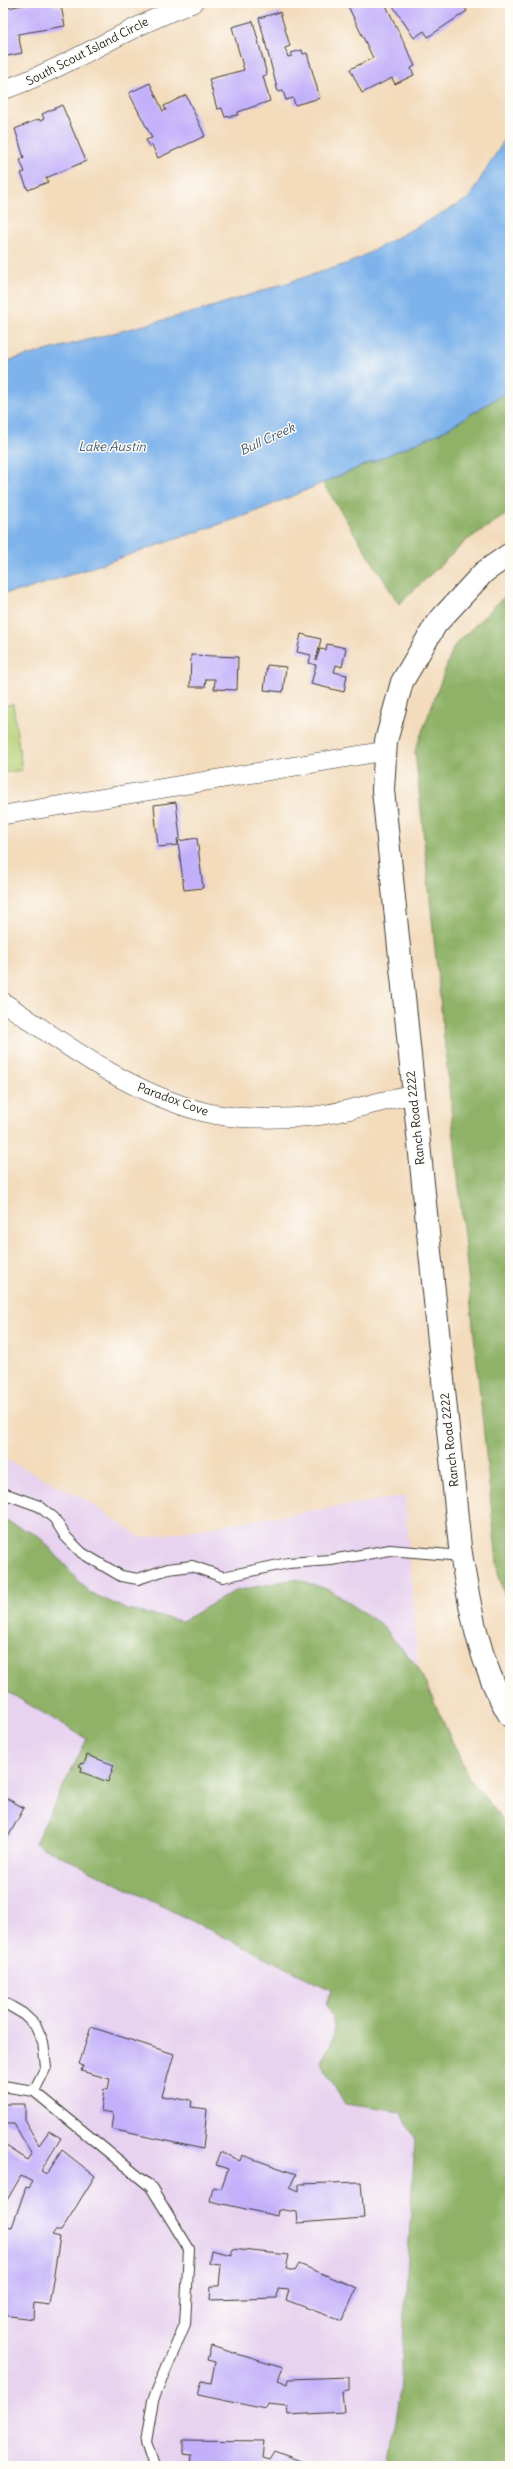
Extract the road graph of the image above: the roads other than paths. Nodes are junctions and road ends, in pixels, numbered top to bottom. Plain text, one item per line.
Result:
1 (193, 3) edge
2 (3, 90) edge
3 (510, 554) edge
4 (385, 751) junction
5 (3, 815) edge
6 (3, 1002) edge
7 (413, 1094) junction
8 (3, 1493) edge
9 (462, 1556) junction
10 (510, 1716) edge
11 (3, 2002) edge
12 (3, 2086) edge
13 (34, 2091) junction
14 (154, 2466) edge

1 - 2 street, South Scout Island Circle
3 - 4 main road, Ranch Road 2222
4 - 5 street
4 - 7 main road, Ranch Road 2222
6 - 7 street, Paradox Cove
7 - 9 main road, Ranch Road 2222
8 - 9 lane
9 - 10 main road, Ranch Road 2222
11 - 13 lane
12 - 13 lane
13 - 14 lane

